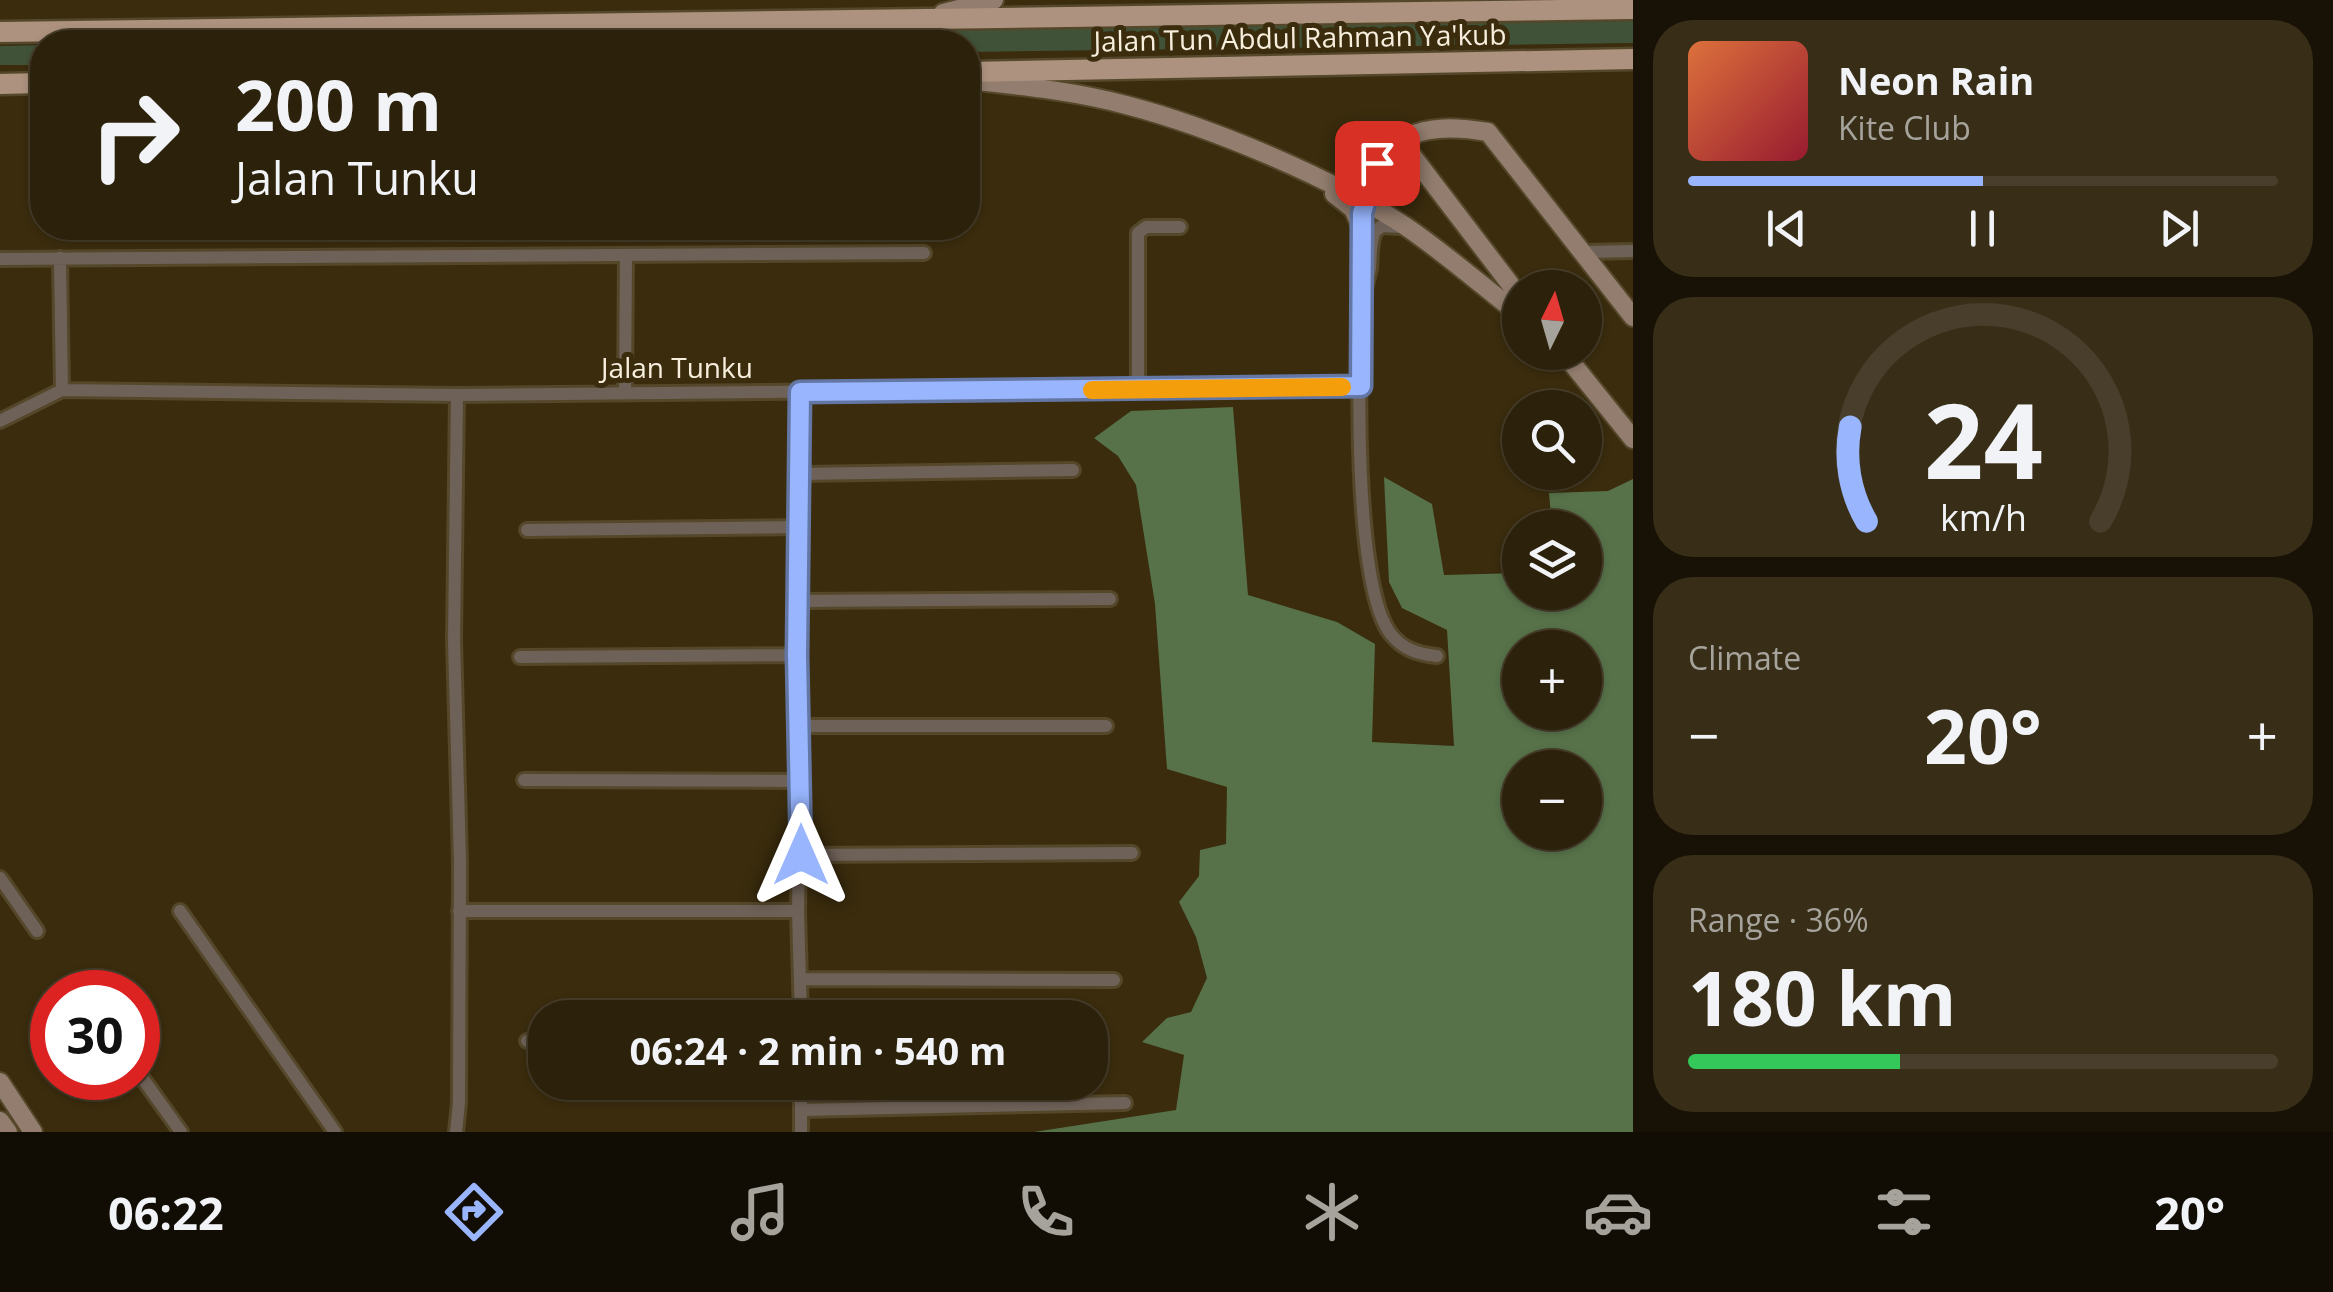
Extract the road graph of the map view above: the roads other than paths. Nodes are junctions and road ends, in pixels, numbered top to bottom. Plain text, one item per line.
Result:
1 (994, 0) edge
2 (1633, 9) edge
3 (899, 22) junction
4 (180, 30) edge
5 (0, 32) edge
6 (30, 32) edge
7 (1633, 59) edge
8 (980, 72) edge
9 (980, 81) edge
10 (30, 83) edge
11 (0, 84) edge
12 (1400, 141) junction
13 (1330, 186) junction
14 (1365, 202) junction
15 (1180, 226) dead end
16 (1362, 228) junction
17 (1408, 228) junction
18 (1633, 251) edge
19 (924, 252) dead end
20 (1584, 252) junction
21 (626, 257) junction
22 (60, 258) junction
23 (0, 259) edge
24 (1502, 274) edge
25 (1364, 293) junction
26 (1502, 301) edge
27 (1633, 317) edge
28 (1577, 370) edge
29 (1361, 386) junction
30 (62, 390) junction
31 (1138, 390) junction
32 (800, 392) junction
33 (625, 393) junction
34 (458, 394) junction
35 (0, 421) edge
36 (1633, 439) edge
37 (1072, 470) dead end
38 (800, 474) junction
39 (800, 527) junction
40 (527, 530) dead end
41 (1110, 598) dead end
42 (800, 601) junction
43 (797, 655) junction
44 (1436, 656) dead end
45 (520, 657) dead end
46 (801, 726) junction
47 (1106, 726) dead end
48 (524, 780) dead end
49 (801, 781) junction
50 (1132, 853) dead end
51 (801, 855) junction
52 (0, 878) edge
53 (798, 910) junction
54 (180, 911) dead end
55 (458, 911) junction
56 (37, 930) dead end
57 (801, 979) junction
58 (1114, 980) dead end
59 (801, 1000) edge
60 (0, 1082) edge
61 (158, 1100) edge
62 (801, 1100) edge
63 (1125, 1104) dead end
64 (801, 1110) junction
65 (0, 1121) edge
66 (8, 1132) edge
67 (33, 1132) edge
68 (180, 1132) edge
69 (335, 1132) edge
70 (456, 1132) edge
71 (801, 1132) edge

1 - 3 street
2 - 3 main road, Jalan Tun Abdul Rahman Ya'kub
3 - 4 main road, Jalan Tun Abdul Rahman Ya'kub
5 - 6 main road, Jalan Tun Abdul Rahman Ya'kub
7 - 8 main road, Jalan Tun Abdul Rahman Ya'kub
9 - 13 street
10 - 11 main road
12 - 14 street
12 - 20 street
12 - 24 street
13 - 14 street
13 - 16 street
14 - 16 street
14 - 17 street
15 - 31 street
16 - 25 street
17 - 25 street
17 - 26 street
18 - 20 street
19 - 21 street
20 - 27 street
21 - 22 street
21 - 33 street
22 - 23 street
22 - 30 street
25 - 29 street
28 - 36 street
29 - 31 street, Jalan Tunku
29 - 44 street
30 - 34 street, Jalan Tunku
30 - 35 street, Jalan Tunku
31 - 32 street, Jalan Tunku
32 - 33 street, Jalan Tunku
32 - 38 street
33 - 34 street, Jalan Tunku
34 - 55 street
37 - 38 street
38 - 39 street
39 - 40 street
39 - 42 street
41 - 42 street
42 - 43 street
43 - 45 street
43 - 46 street
46 - 47 street
46 - 49 street
48 - 49 street
49 - 51 street
50 - 51 street
51 - 53 street
52 - 56 street
53 - 55 street
53 - 57 street
54 - 69 street
55 - 70 street
57 - 58 street
57 - 59 street
60 - 67 street
61 - 68 street
62 - 64 street
63 - 64 street
64 - 71 street
65 - 66 street

